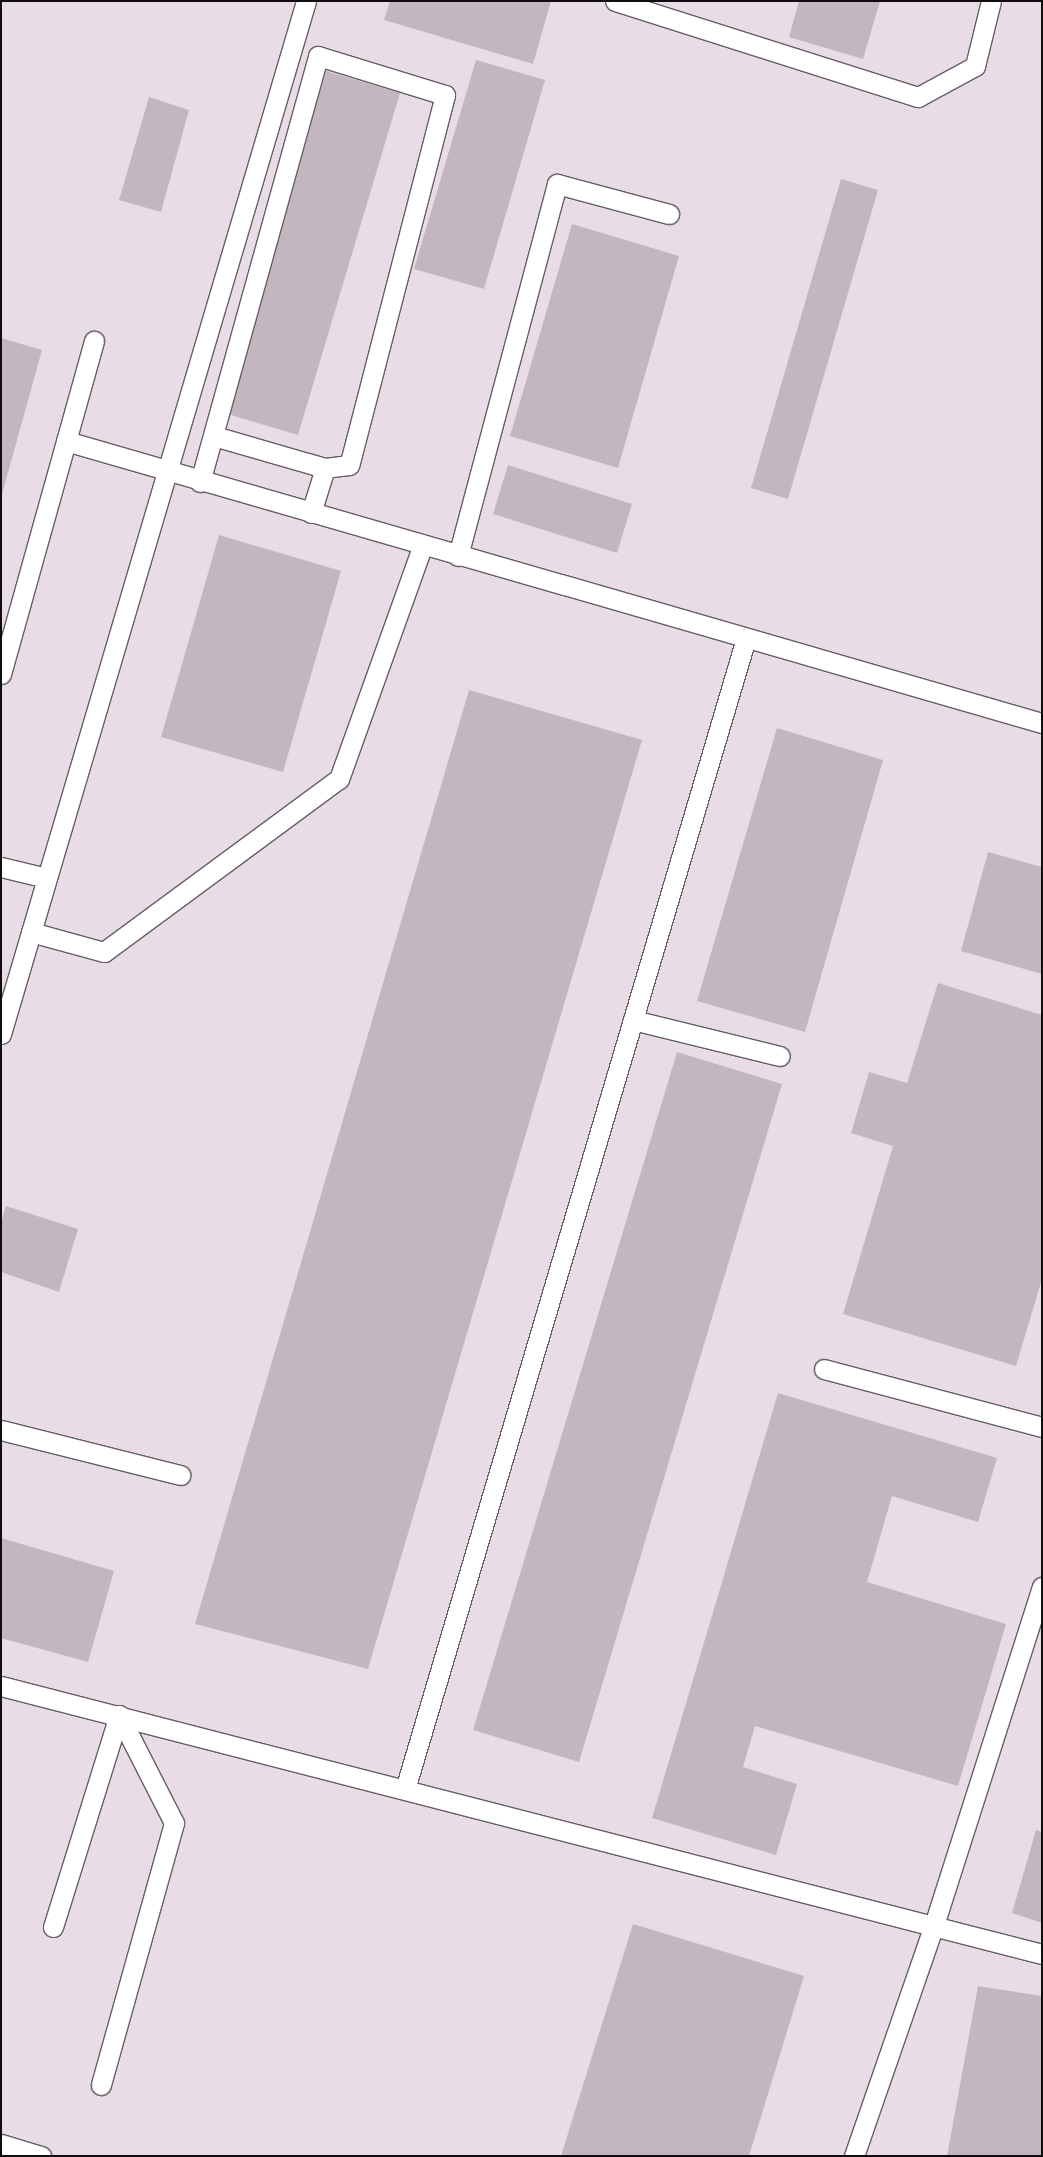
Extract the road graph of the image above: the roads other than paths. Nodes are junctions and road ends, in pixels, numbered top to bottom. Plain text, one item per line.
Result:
1 (306, 1) edge
2 (614, 1) edge
3 (991, 1) edge
4 (669, 214) dead end
5 (94, 341) dead end
6 (214, 436) junction
7 (66, 441) junction
8 (325, 468) junction
9 (170, 472) junction
10 (200, 482) junction
11 (311, 513) junction
12 (423, 546) junction
13 (458, 556) junction
14 (746, 638) junction
15 (1, 674) edge
16 (1042, 723) edge
17 (1, 866) edge
18 (47, 878) junction
19 (31, 932) junction
20 (633, 1020) junction
21 (1, 1034) edge
22 (780, 1056) dead end
23 (824, 1369) dead end
24 (1042, 1427) edge
25 (1, 1430) edge
26 (180, 1475) dead end
27 (1042, 1587) edge
28 (1, 1686) edge
29 (119, 1715) junction
30 (406, 1786) junction
31 (934, 1925) junction
32 (53, 1927) dead end
33 (1042, 1954) edge
34 (102, 2085) dead end
35 (1, 2144) edge
36 (41, 2156) edge
37 (854, 2156) edge

1 - 9 lane
2 - 3 lane
4 - 13 lane
5 - 7 lane
6 - 8 lane
6 - 8 lane
6 - 10 lane
7 - 9 lane
7 - 15 lane
8 - 11 lane
9 - 10 lane
9 - 18 lane
10 - 11 lane
11 - 12 lane
12 - 13 lane
12 - 19 lane
13 - 14 lane
14 - 16 lane
14 - 20 lane
17 - 18 lane
18 - 19 lane
19 - 21 lane
20 - 22 lane
20 - 30 lane
23 - 24 lane
25 - 26 lane
27 - 31 lane
28 - 29 lane
29 - 30 lane
29 - 32 lane
29 - 34 lane
30 - 31 lane
31 - 33 lane
31 - 37 lane
35 - 36 lane

